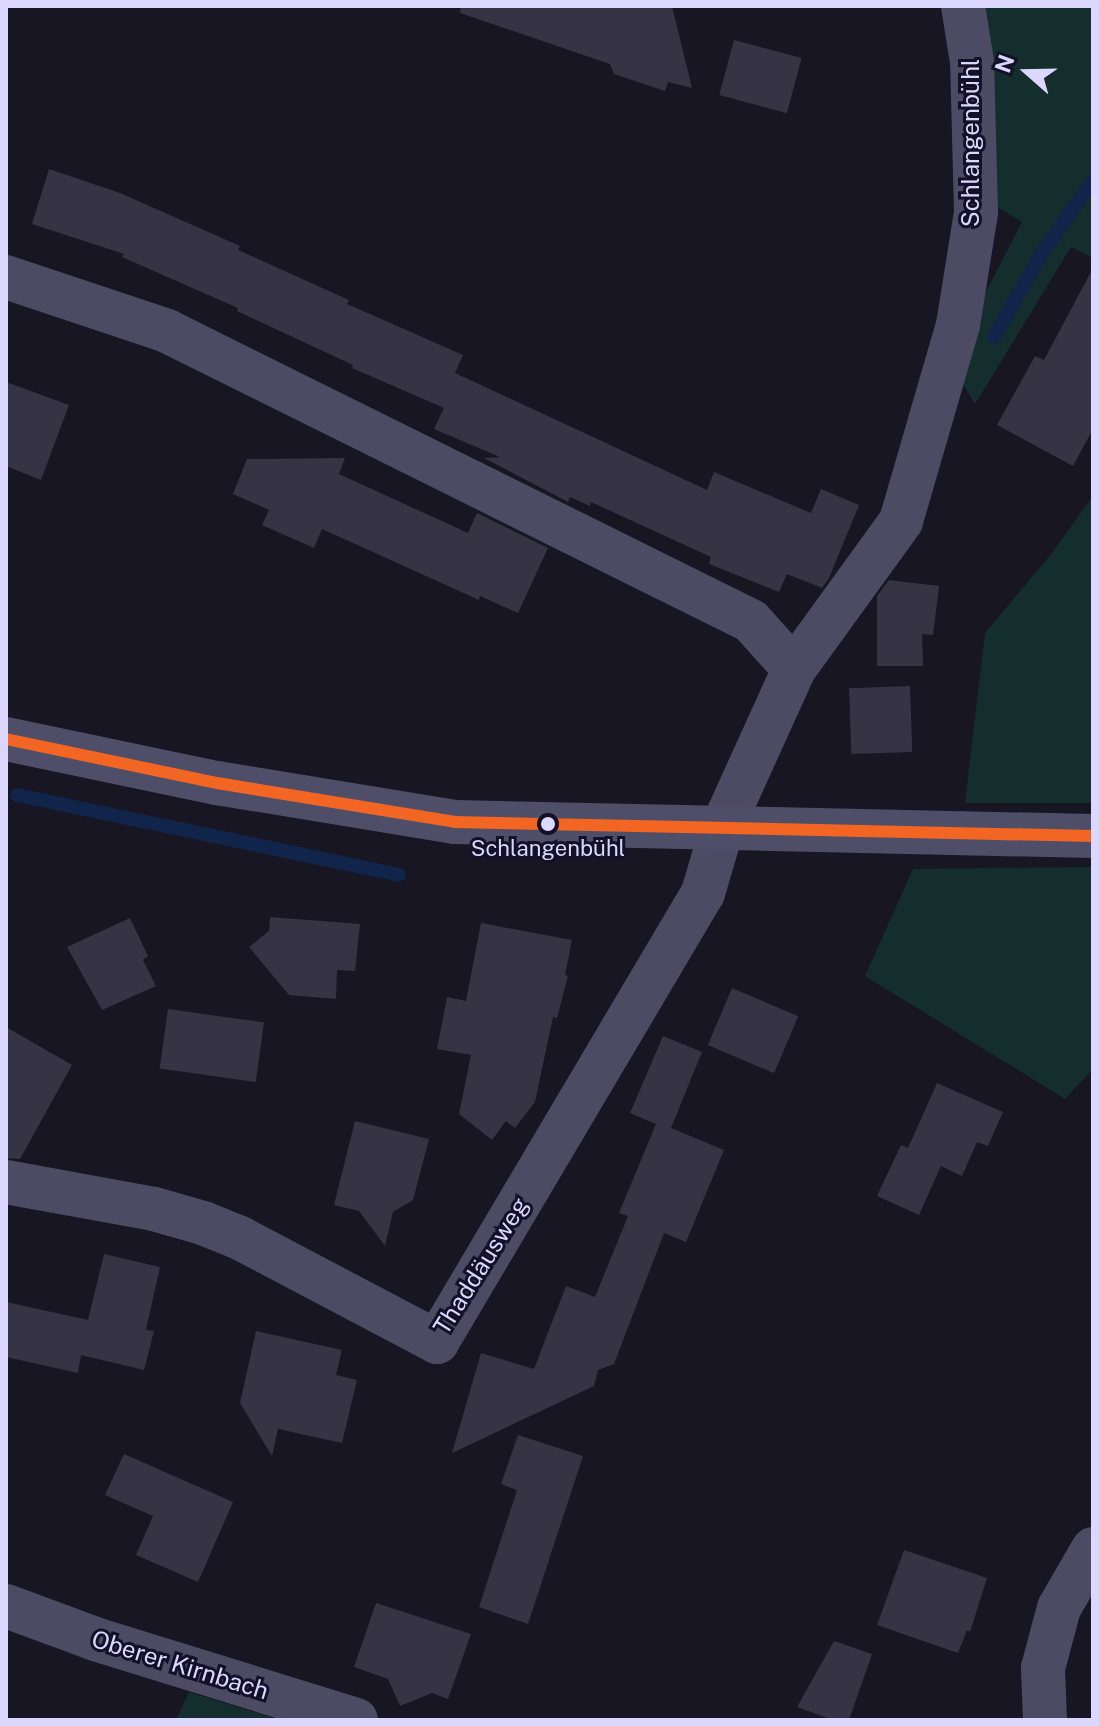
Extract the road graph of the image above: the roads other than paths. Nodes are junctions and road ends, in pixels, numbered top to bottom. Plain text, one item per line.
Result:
1 (963, 6) edge
2 (6, 277) edge
3 (794, 669) junction
4 (6, 739) edge
5 (722, 828) junction
6 (1093, 836) edge
7 (6, 1182) edge
8 (1093, 1549) edge
9 (6, 1606) edge
10 (356, 1720) edge
11 (1045, 1720) edge

1 - 3 street, Schlangenbühl
2 - 3 street
3 - 5 street, Schlangenbühl
4 - 5 main road
5 - 6 main road
5 - 7 street, Thaddäusweg
8 - 11 street
9 - 10 street, Oberer Kirnbach

